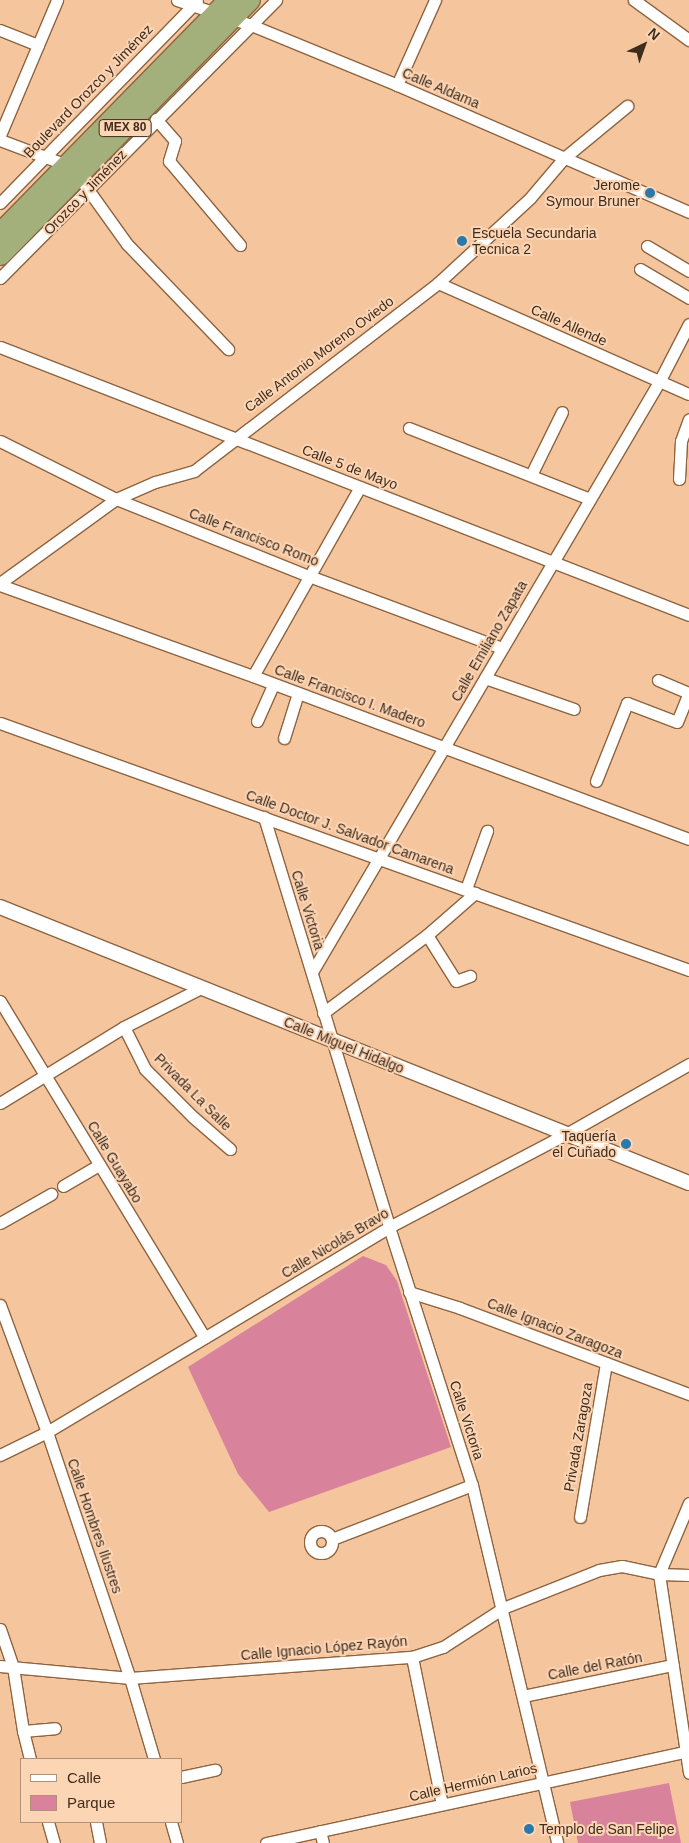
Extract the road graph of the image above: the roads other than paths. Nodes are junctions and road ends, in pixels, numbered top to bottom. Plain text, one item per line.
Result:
1 (57, 0) edge
2 (177, 0) edge
3 (250, 0) edge
4 (276, 0) edge
5 (435, 0) edge
6 (634, 0) edge
7 (195, 3) edge
8 (224, 10) edge
9 (251, 26) junction
10 (0, 30) edge
11 (689, 40) edge
12 (38, 45) junction
13 (397, 85) junction
14 (627, 106) dead end
15 (156, 119) junction
16 (0, 135) edge
17 (0, 140) edge
18 (46, 157) junction
19 (564, 158) junction
20 (77, 177) junction
21 (0, 203) edge
22 (689, 212) edge
23 (0, 232) edge
24 (240, 245) dead end
25 (647, 246) dead end
26 (0, 255) edge
27 (640, 269) dead end
28 (689, 272) edge
29 (0, 278) edge
30 (438, 283) junction
31 (689, 298) edge
32 (689, 324) edge
33 (0, 347) edge
34 (228, 349) dead end
35 (659, 382) junction
36 (689, 394) edge
37 (562, 412) dead end
38 (689, 419) edge
39 (409, 428) dead end
40 (234, 438) junction
41 (0, 441) edge
42 (531, 475) junction
43 (678, 479) dead end
44 (360, 487) junction
45 (116, 499) junction
46 (590, 499) junction
47 (553, 562) junction
48 (309, 576) junction
49 (0, 584) edge
50 (689, 615) edge
51 (502, 648) junction
52 (253, 676) junction
53 (484, 678) junction
54 (658, 680) dead end
55 (273, 685) junction
56 (298, 693) junction
57 (689, 693) edge
58 (574, 709) dead end
59 (257, 721) dead end
60 (0, 723) edge
61 (284, 738) dead end
62 (444, 747) junction
63 (596, 781) dead end
64 (264, 817) junction
65 (487, 831) dead end
66 (689, 838) edge
67 (378, 859) junction
68 (470, 891) junction
69 (0, 907) edge
70 (427, 935) junction
71 (689, 970) edge
72 (312, 972) junction
73 (470, 976) dead end
74 (201, 988) junction
75 (0, 1001) edge
76 (323, 1013) junction
77 (124, 1027) junction
78 (331, 1040) junction
79 (689, 1064) edge
80 (45, 1076) junction
81 (0, 1103) edge
82 (566, 1134) junction
83 (230, 1149) dead end
84 (100, 1165) junction
85 (689, 1183) edge
86 (63, 1186) dead end
87 (51, 1194) dead end
88 (0, 1223) edge
89 (389, 1227) junction
90 (410, 1292) junction
91 (0, 1305) edge
92 (205, 1338) junction
93 (606, 1363) junction
94 (689, 1394) edge
95 (47, 1432) junction
96 (0, 1455) edge
97 (472, 1485) junction
98 (689, 1502) edge
99 (580, 1517) dead end
100 (332, 1539) dead end
101 (659, 1574) junction
102 (689, 1575) edge
103 (503, 1608) junction
104 (0, 1629) edge
105 (412, 1657) junction
106 (673, 1665) junction
107 (0, 1666) edge
108 (13, 1668) junction
109 (130, 1678) junction
110 (523, 1696) junction
111 (55, 1728) dead end
112 (23, 1731) junction
113 (688, 1751) edge
114 (30, 1758) edge
115 (154, 1758) edge
116 (215, 1770) dead end
117 (689, 1773) edge
118 (182, 1777) edge
119 (542, 1782) junction
120 (442, 1804) junction
121 (48, 1823) edge
122 (96, 1823) edge
123 (171, 1823) edge
124 (320, 1831) junction
125 (54, 1843) edge
126 (100, 1843) edge
127 (177, 1843) edge
128 (266, 1843) edge
129 (323, 1843) edge
130 (558, 1843) edge

1 - 12 street
2 - 7 street, Calle Aldama
3 - 8 highway, Orozco y Jiménez / MEX 80
4 - 9 street, Orozco y Jiménez
5 - 13 street
6 - 11 street
7 - 8 street, Calle Aldama
7 - 18 street, Boulevard Orozco y Jiménez / MEX 80
8 - 9 street, Calle Aldama
8 - 20 highway, Orozco y Jiménez / MEX 80
9 - 13 street, Calle Aldama
9 - 15 street, Orozco y Jiménez
10 - 12 street
12 - 16 street
13 - 19 street, Calle Aldama
14 - 19 street, Calle Antonio Moreno Oviedo
15 - 20 street, Orozco y Jiménez
15 - 24 street
17 - 18 street
18 - 20 street
18 - 21 street, Boulevard Orozco y Jiménez / MEX 80
19 - 22 street, Calle Aldama
19 - 30 street, Calle Antonio Moreno Oviedo
20 - 23 highway, Orozco y Jiménez / MEX 80
20 - 26 highway, Orozco y Jiménez / MEX 80
20 - 29 street, Orozco y Jiménez
20 - 34 street
25 - 28 street
27 - 31 street
30 - 35 street, Calle Allende
30 - 40 street, Calle Antonio Moreno Oviedo
32 - 35 street, Calle Emiliano Zapata
33 - 40 street, Calle 5 de Mayo
35 - 36 street, Calle Allende
35 - 46 street, Calle Emiliano Zapata
37 - 42 street
38 - 43 street
39 - 42 street
40 - 44 street, Calle 5 de Mayo
40 - 45 street, Calle Antonio Moreno Oviedo
41 - 45 street, Calle Francisco Romo
42 - 46 street
44 - 47 street, Calle 5 de Mayo
44 - 48 street
45 - 48 street, Calle Francisco Romo
45 - 49 street, Calle Antonio Moreno Oviedo
46 - 47 street, Calle Emiliano Zapata
47 - 50 street, Calle 5 de Mayo
47 - 51 street, Calle Emiliano Zapata
48 - 51 street, Calle Francisco Romo
48 - 52 street
49 - 52 street, Calle Francisco I. Madero
51 - 53 street, Calle Emiliano Zapata
52 - 55 street, Calle Francisco I. Madero
53 - 58 street
53 - 62 street, Calle Emiliano Zapata
54 - 57 street
55 - 56 street, Calle Francisco I. Madero
55 - 59 street
56 - 61 street
56 - 62 street, Calle Francisco I. Madero
57 - 63 street
60 - 64 street, Calle Doctor J. Salvador Camarena
62 - 66 street, Calle Francisco I. Madero
62 - 67 street, Calle Emiliano Zapata
64 - 67 street, Calle Doctor J. Salvador Camarena
64 - 72 street, Calle Victoria
65 - 68 street
67 - 68 street, Calle Doctor J. Salvador Camarena
67 - 72 street, Calle Emiliano Zapata
68 - 70 street
68 - 71 street, Calle Doctor J. Salvador Camarena
69 - 74 street, Calle Miguel Hidalgo
70 - 73 street
70 - 76 street
72 - 76 street, Calle Victoria
74 - 77 street
74 - 78 street, Calle Miguel Hidalgo
75 - 80 street, Calle Guayabo
76 - 78 street, Calle Victoria
77 - 80 street
77 - 83 street, Privada La Salle
78 - 82 street, Calle Miguel Hidalgo
78 - 89 street, Calle Victoria
79 - 82 street, Calle Nicolás Bravo
80 - 81 street
80 - 84 street, Calle Guayabo
82 - 85 street, Calle Miguel Hidalgo
82 - 89 street, Calle Nicolás Bravo
84 - 86 street
84 - 92 street, Calle Guayabo
87 - 88 street
89 - 90 street, Calle Victoria
89 - 92 street, Calle Nicolás Bravo
90 - 93 street, Calle Ignacio Zaragoza
90 - 97 street, Calle Victoria
91 - 95 street, Calle Hombres Ilustres
92 - 95 street, Calle Nicolás Bravo
93 - 94 street, Calle Ignacio Zaragoza
93 - 99 street, Privada Zaragoza
95 - 96 street, Calle Nicolás Bravo
95 - 109 street, Calle Hombres Ilustres
97 - 100 street
97 - 103 street, Calle Victoria
98 - 101 street
101 - 102 street, Calle Ignacio López Rayón
101 - 103 street, Calle Ignacio López Rayón
101 - 106 street
103 - 105 street, Calle Ignacio López Rayón
103 - 110 street, Calle Victoria
104 - 108 street
105 - 109 street, Calle Ignacio López Rayón
105 - 120 street
106 - 110 street, Calle del Ratón
106 - 113 street
107 - 108 street, Calle Ignacio López Rayón
108 - 109 street, Calle Ignacio López Rayón
108 - 112 street
109 - 115 street, Calle Hombres Ilustres
110 - 119 street, Calle Victoria
111 - 112 street
112 - 114 street
113 - 117 street
113 - 119 street, Calle Hermión Larios
116 - 118 street
119 - 120 street, Calle Hermión Larios
119 - 130 street, Calle Victoria
120 - 124 street, Calle Hermión Larios
121 - 125 street
122 - 126 street
123 - 127 street
124 - 128 street, Calle Hermión Larios
124 - 129 street

